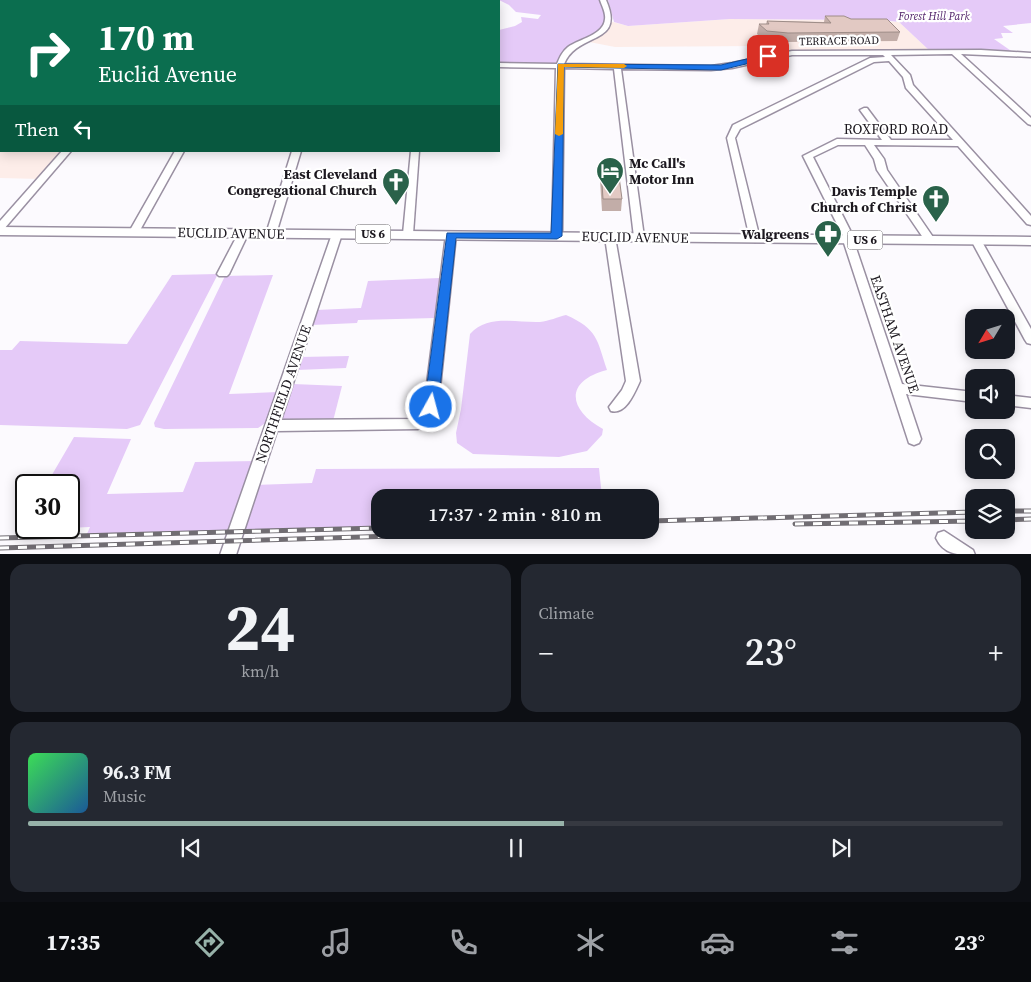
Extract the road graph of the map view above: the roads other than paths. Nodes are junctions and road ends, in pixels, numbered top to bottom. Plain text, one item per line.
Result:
1 (603, 0) edge
2 (865, 52) junction
3 (954, 52) junction
4 (1031, 55) edge
5 (888, 56) junction
6 (873, 60) junction
7 (500, 65) edge
8 (560, 65) junction
9 (617, 66) junction
10 (864, 110) dead end
11 (1031, 122) edge
12 (867, 142) junction
13 (888, 142) junction
14 (961, 143) junction
15 (66, 152) edge
16 (179, 152) edge
17 (297, 152) edge
18 (415, 152) edge
19 (1031, 222) edge
20 (0, 229) edge
21 (134, 232) junction
22 (243, 234) junction
23 (271, 234) junction
24 (337, 234) junction
25 (408, 234) junction
26 (451, 235) junction
27 (557, 236) junction
28 (610, 237) junction
29 (639, 237) junction
30 (755, 239) junction
31 (849, 240) junction
32 (930, 240) junction
33 (976, 240) junction
34 (1031, 241) edge
35 (223, 274) dead end
36 (1031, 340) edge
37 (898, 388) junction
38 (965, 396) edge
39 (1015, 401) edge
40 (1031, 403) edge
41 (616, 406) dead end
42 (273, 426) junction
43 (914, 439) dead end
44 (944, 538) dead end
45 (228, 554) edge
46 (967, 554) edge

1 - 8 street
2 - 5 street, TERRACE ROAD
2 - 6 street
2 - 9 street, TERRACE ROAD
3 - 4 street, TERRACE ROAD
3 - 5 street, TERRACE ROAD
3 - 11 street
5 - 6 street
5 - 14 street
6 - 30 street
7 - 8 street, TERRACE ROAD
8 - 9 street, TERRACE ROAD
8 - 27 street
9 - 29 street
10 - 13 street
12 - 13 street, ROXFORD ROAD
12 - 31 street, ROXFORD ROAD
12 - 32 street
13 - 14 street, ROXFORD ROAD
14 - 19 street
15 - 20 street
16 - 21 street
17 - 23 street
18 - 25 street
20 - 21 main road, EUCLID AVENUE / US 6
21 - 22 main road, EUCLID AVENUE / US 6
22 - 23 main road, EUCLID AVENUE / US 6
22 - 35 street
23 - 24 main road, EUCLID AVENUE / US 6
24 - 25 main road, EUCLID AVENUE / US 6
24 - 42 street, NORTHFIELD AVENUE
25 - 26 main road, EUCLID AVENUE / US 6
26 - 27 main road, EUCLID AVENUE / US 6
26 - 42 street
27 - 28 main road, EUCLID AVENUE / US 6
28 - 29 main road, EUCLID AVENUE / US 6
28 - 41 street
29 - 30 main road, EUCLID AVENUE / US 6
30 - 31 main road, EUCLID AVENUE / US 6
31 - 32 main road, EUCLID AVENUE / US 6
31 - 37 street, EASTHAM AVENUE
32 - 33 main road, EUCLID AVENUE / US 6
33 - 34 main road, EUCLID AVENUE / US 6
33 - 36 street
37 - 38 street
37 - 43 street, EASTHAM AVENUE
39 - 40 street
42 - 45 street, NORTHFIELD AVENUE
44 - 46 street

